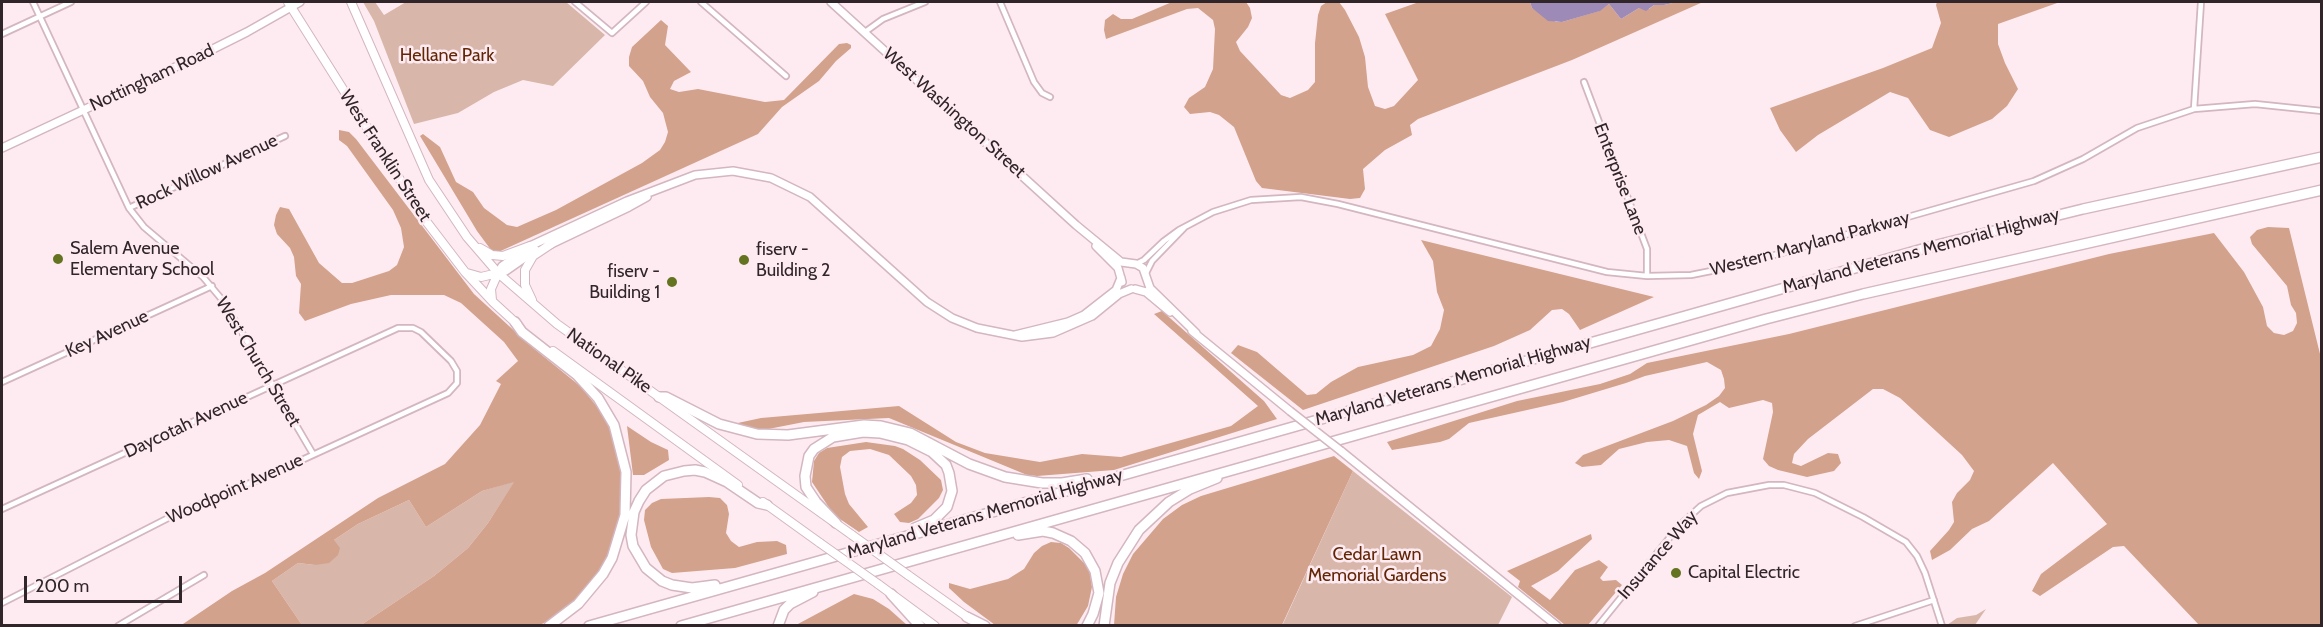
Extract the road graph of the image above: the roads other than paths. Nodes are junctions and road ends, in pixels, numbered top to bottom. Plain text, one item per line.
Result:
1 (33, 2) edge
2 (71, 2) edge
3 (300, 2) edge
4 (351, 2) edge
5 (575, 2) edge
6 (646, 2) edge
7 (701, 2) edge
8 (831, 2) edge
9 (925, 2) edge
10 (1000, 2) edge
11 (2202, 2) edge
12 (290, 4) edge
13 (39, 16) junction
14 (864, 32) junction
15 (2, 34) edge
16 (786, 76) dead end
17 (1584, 82) dead end
18 (1050, 98) dead end
19 (2194, 109) junction
20 (83, 111) junction
21 (2322, 111) edge
22 (285, 136) dead end
23 (2, 148) edge
24 (2322, 157) edge
25 (662, 188) junction
26 (2322, 190) edge
27 (129, 207) junction
28 (1076, 225) junction
29 (1184, 228) junction
30 (467, 237) junction
31 (551, 244) junction
32 (530, 246) junction
33 (1133, 264) junction
34 (465, 272) junction
35 (498, 273) junction
36 (1121, 276) junction
37 (1146, 276) junction
38 (1647, 276) junction
39 (212, 286) junction
40 (1133, 289) junction
41 (493, 302) junction
42 (515, 322) junction
43 (557, 324) junction
44 (1196, 333) junction
45 (1015, 335) junction
46 (457, 371) joint
47 (2, 382) edge
48 (273, 385) junction
49 (659, 397) junction
50 (1314, 445) junction
51 (313, 454) junction
52 (1151, 466) junction
53 (767, 505) junction
54 (2, 509) edge
55 (836, 524) junction
56 (846, 553) junction
57 (928, 554) junction
58 (877, 568) junction
59 (788, 570) junction
60 (204, 575) dead end
61 (891, 594) junction
62 (1934, 600) junction
63 (2, 603) edge
64 (967, 617) junction
65 (118, 626) edge
66 (549, 626) edge
67 (589, 626) edge
68 (681, 626) edge
69 (778, 626) edge
70 (920, 626) edge
71 (935, 626) edge
72 (978, 626) edge
73 (985, 626) edge
74 (1087, 626) edge
75 (1104, 626) edge
76 (1557, 626) edge
77 (1598, 626) edge
78 (1855, 626) edge
79 (1942, 626) edge

1 - 13 street, West Church Street
2 - 13 street
3 - 12 main road, Nottingham Road
4 - 30 main road, National Pike
5 - 6 street
7 - 16 street
8 - 14 main road, West Washington Street
9 - 14 street
10 - 18 street
11 - 19 street
12 - 20 main road, Nottingham Road
12 - 34 main road, West Franklin Street
13 - 15 street
13 - 20 street, West Church Street
14 - 28 main road, West Washington Street
17 - 38 street, Enterprise Lane
19 - 21 street, Western Maryland Parkway
19 - 38 street, Western Maryland Parkway
20 - 23 main road, Nottingham Road
20 - 27 street, West Church Street
22 - 27 street, Rock Willow Avenue
24 - 52 highway, Maryland Veterans Memorial Highway
25 - 31 main road
25 - 32 main road
25 - 45 main road
26 - 50 highway, Maryland Veterans Memorial Highway
27 - 39 street, West Church Street
28 - 33 main road, West Washington Street
28 - 36 main road, West Washington Street
29 - 33 street, Western Maryland Parkway
29 - 37 street, Western Maryland Parkway
29 - 38 street, Western Maryland Parkway
30 - 32 main road
30 - 35 main road, National Pike
31 - 35 main road
31 - 43 main road
32 - 35 main road
33 - 36 main road
33 - 37 main road
34 - 35 main road
34 - 41 main road, West Franklin Street
35 - 41 main road
35 - 43 main road, National Pike
36 - 40 main road
36 - 45 main road
37 - 40 main road
37 - 44 main road
39 - 47 street, Key Avenue
39 - 48 street, West Church Street
40 - 44 main road
40 - 45 main road
41 - 42 main road, National Pike
42 - 53 main road, National Pike
42 - 66 highway
43 - 49 main road, National Pike
44 - 76 main road, bridge
46 - 48 street, Daycotah Avenue
46 - 51 street, Woodpoint Avenue
48 - 51 street, West Church Street
48 - 54 street, Daycotah Avenue
49 - 52 highway
49 - 55 main road, National Pike
50 - 57 highway, Maryland Veterans Memorial Highway
50 - 75 highway
51 - 63 street, Woodpoint Avenue
52 - 56 highway, Maryland Veterans Memorial Highway
53 - 59 highway
53 - 61 main road, National Pike, bridge
55 - 56 highway
55 - 64 main road, National Pike, bridge
56 - 59 highway, Maryland Veterans Memorial Highway
57 - 58 highway, Maryland Veterans Memorial Highway
57 - 74 highway
58 - 68 highway, Maryland Veterans Memorial Highway
58 - 69 highway
59 - 67 highway, Maryland Veterans Memorial Highway
60 - 65 street
61 - 70 highway
61 - 71 main road, National Pike
62 - 77 street, Insurance Way
62 - 78 street
62 - 79 street, Insurance Way
64 - 72 main road, National Pike
64 - 73 highway

